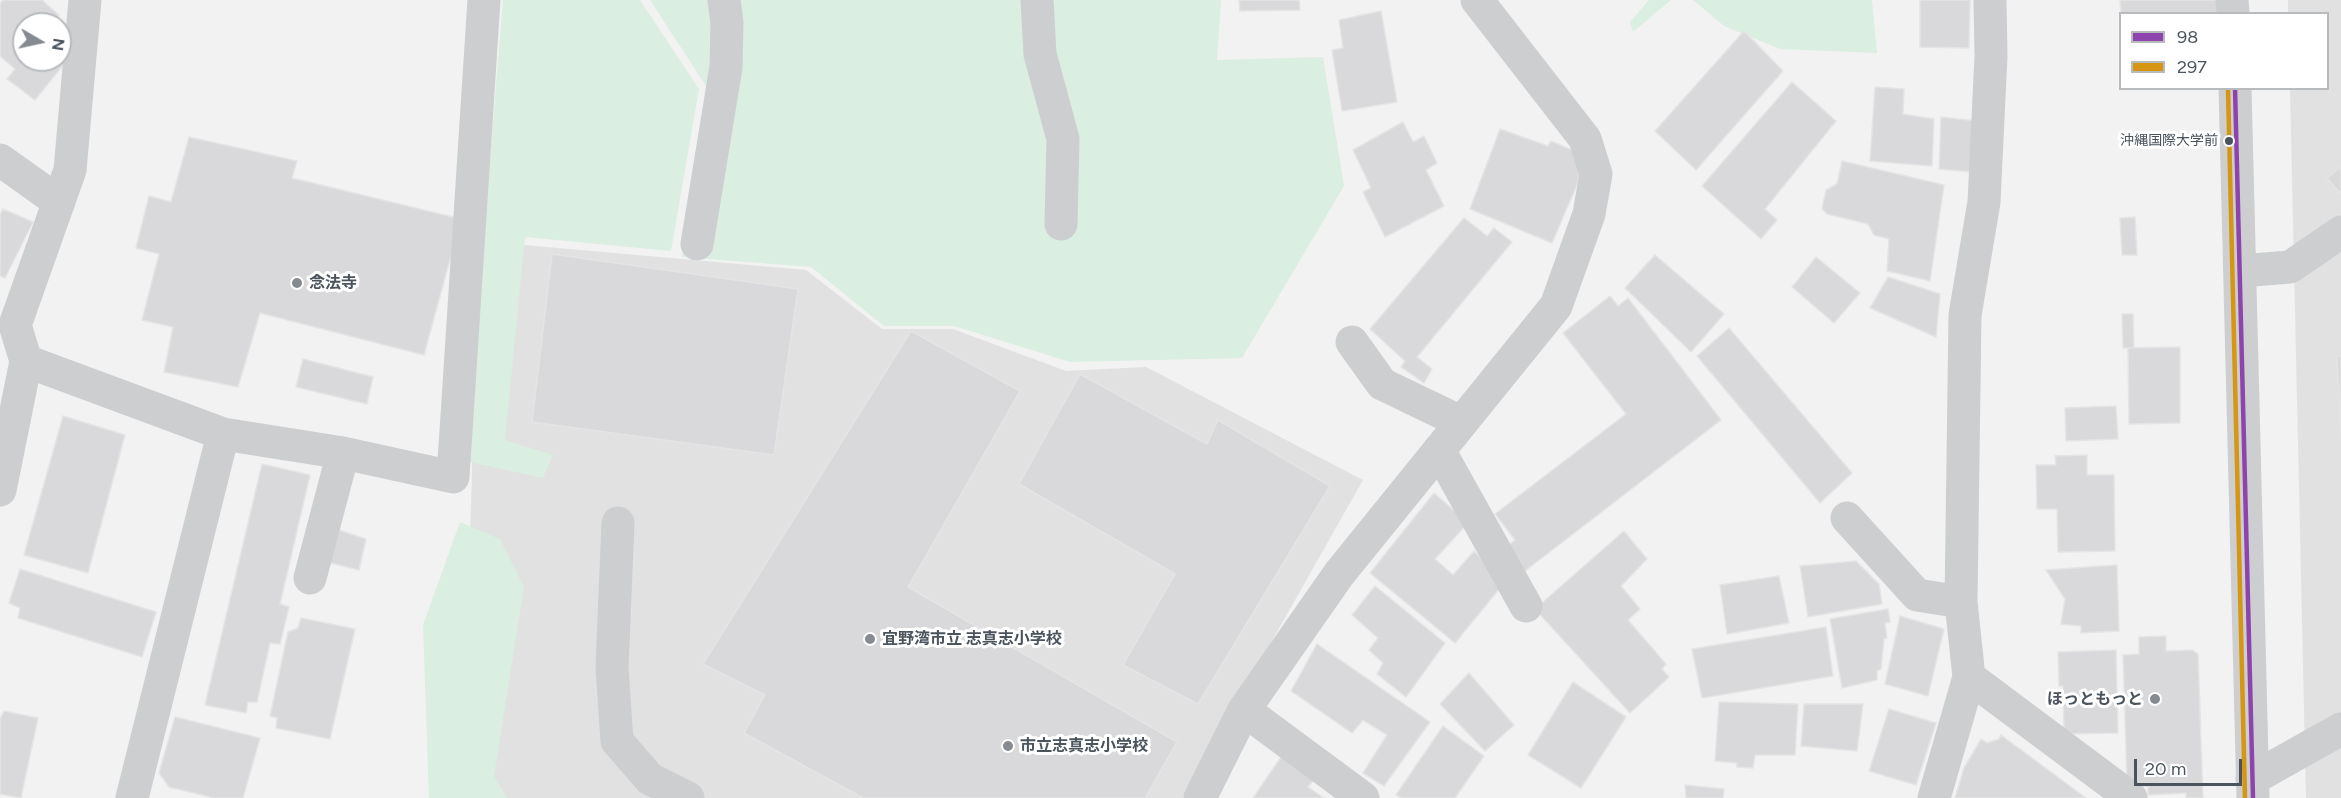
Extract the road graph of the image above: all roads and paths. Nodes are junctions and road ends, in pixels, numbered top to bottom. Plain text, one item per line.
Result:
1 (85, 0) edge
2 (484, 0) edge
3 (724, 0) edge
4 (1037, 0) edge
5 (1477, 0) edge
6 (1990, 0) edge
7 (2235, 90) edge
8 (0, 160) edge
9 (59, 202) junction
10 (1061, 224) dead end
11 (2341, 232) edge
12 (697, 244) dead end
13 (2240, 272) junction
14 (1352, 342) dead end
15 (26, 361) junction
16 (1461, 422) junction
17 (223, 434) junction
18 (1439, 450) junction
19 (343, 453) junction
20 (0, 489) edge
21 (1847, 518) dead end
22 (618, 523) dead end
23 (310, 578) dead end
24 (1961, 602) junction
25 (1526, 606) dead end
26 (1969, 677) junction
27 (1244, 710) junction
28 (2341, 729) edge
29 (2253, 788) edge
30 (132, 798) edge
31 (688, 798) edge
32 (1200, 798) edge
33 (1363, 798) edge
34 (1934, 798) edge
35 (2131, 798) edge

1 - 9 street
2 - 19 street
3 - 12 street
4 - 10 street
5 - 16 street
6 - 24 street
7 - 13 street
8 - 9 street
9 - 15 street
11 - 13 street
13 - 29 street
14 - 16 street
15 - 17 street
15 - 20 street
16 - 18 street
17 - 19 street
17 - 30 street
18 - 25 street
18 - 27 street
19 - 23 street
21 - 24 street
22 - 31 street
24 - 26 street
26 - 34 street
26 - 35 street
27 - 32 street
27 - 33 street
28 - 29 street

